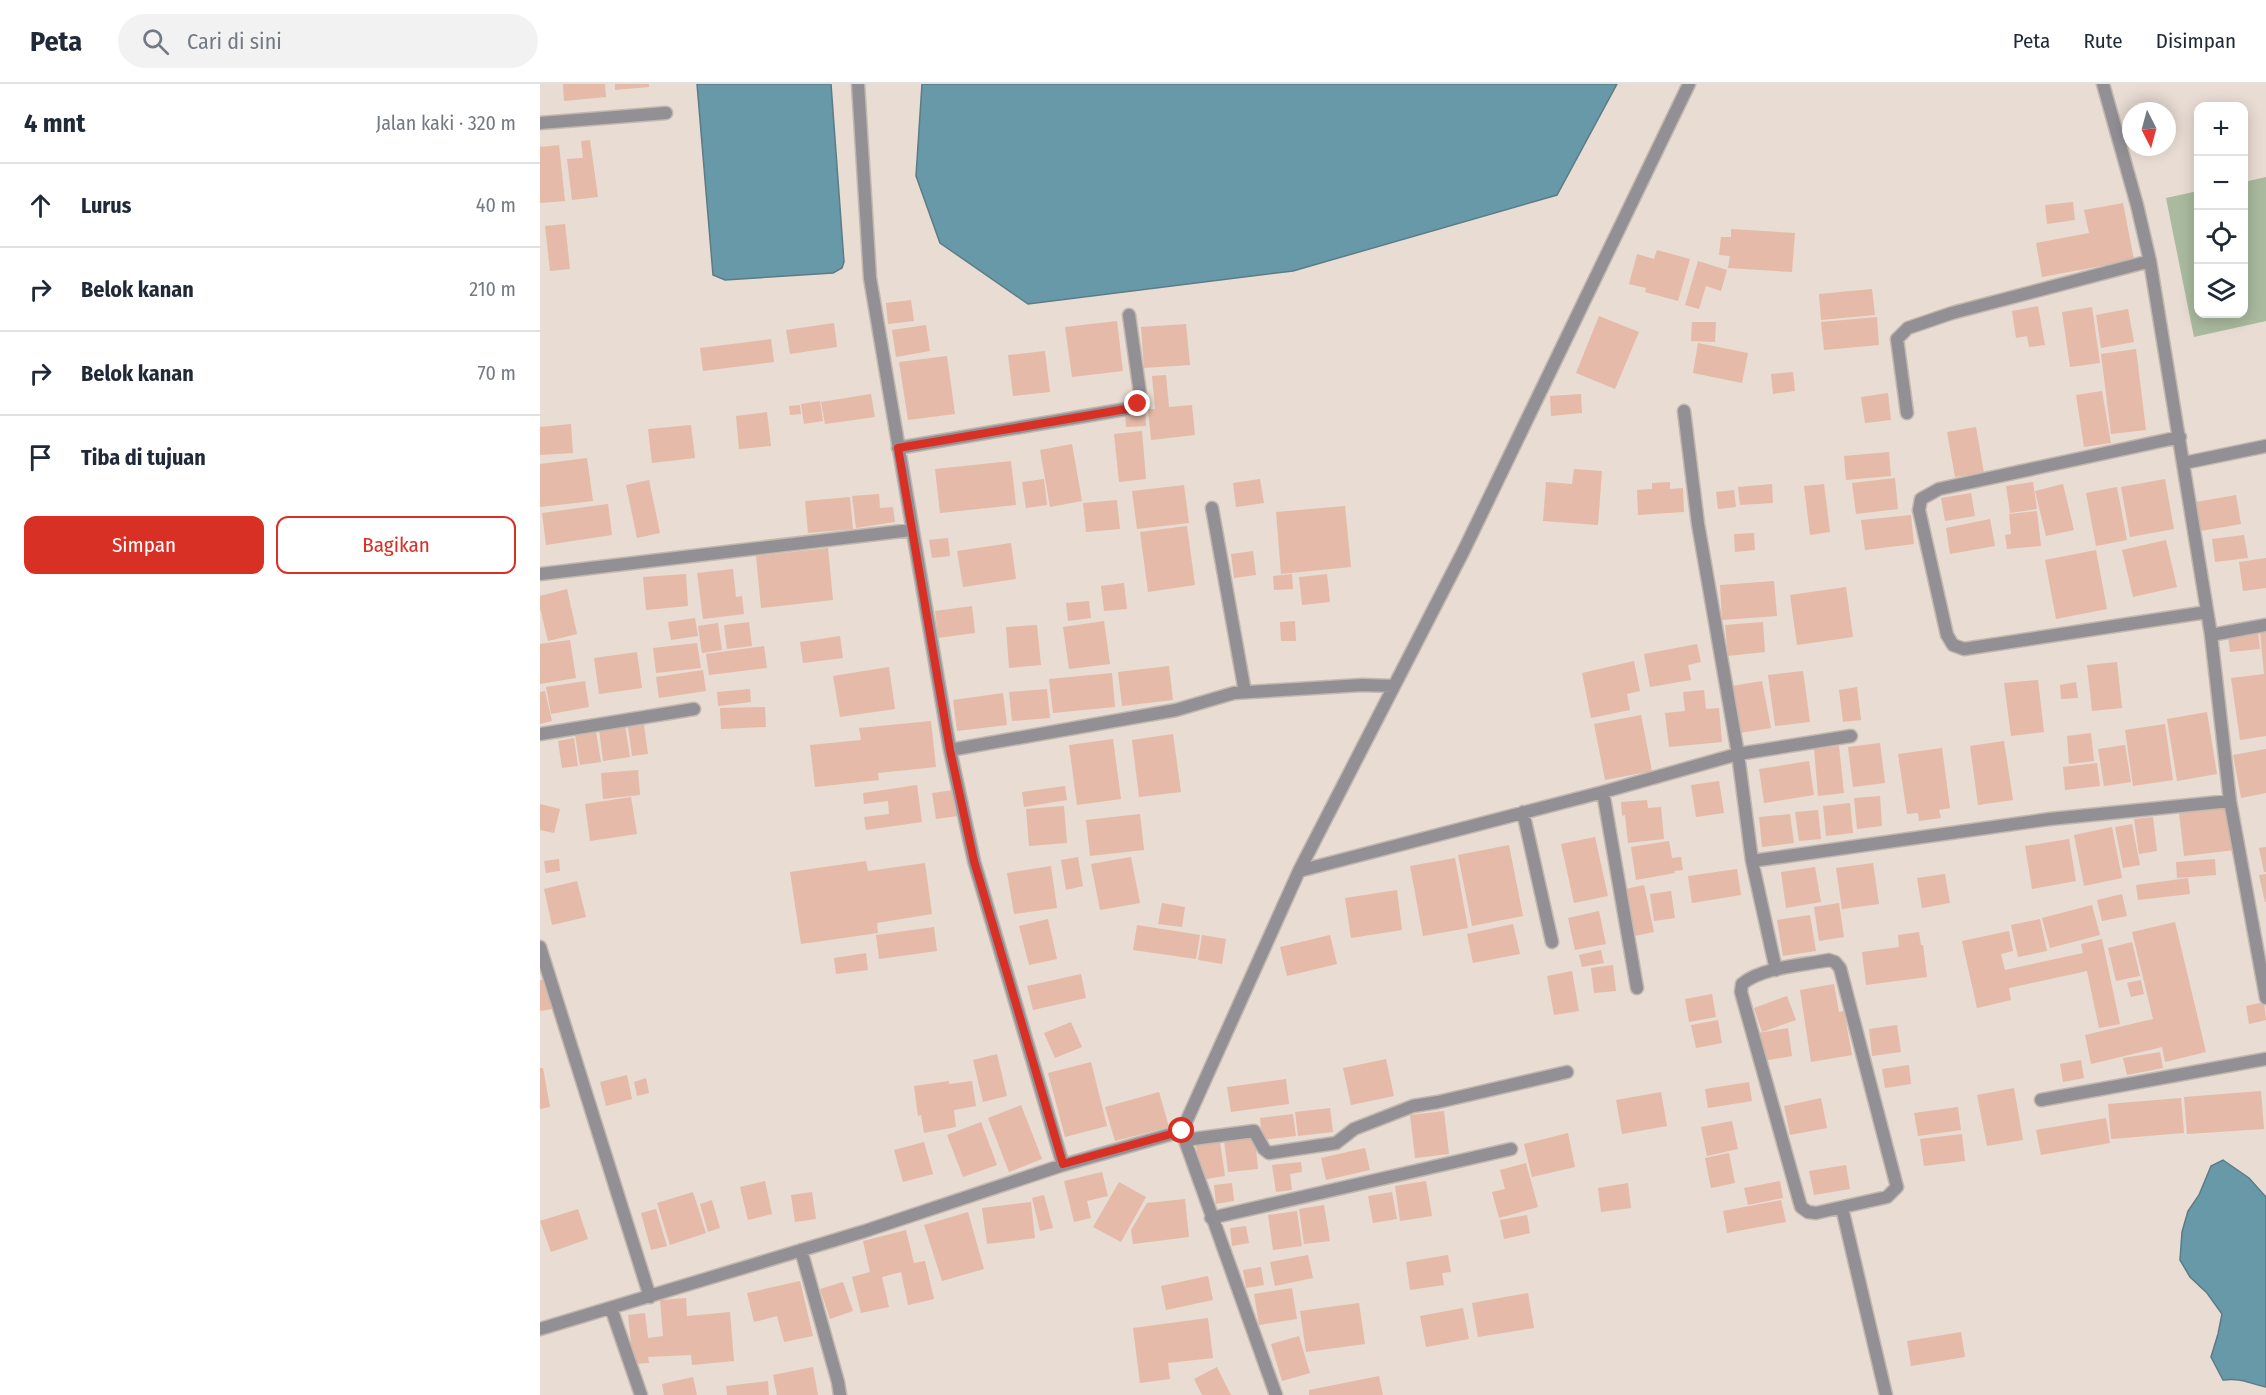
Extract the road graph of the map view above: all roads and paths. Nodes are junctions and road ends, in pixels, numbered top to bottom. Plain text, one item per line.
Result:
1 (858, 84) edge
2 (1689, 84) edge
3 (2103, 84) edge
4 (666, 113) dead end
5 (540, 123) edge
6 (2150, 261) junction
7 (1129, 315) dead end
8 (1684, 411) dead end
9 (1906, 413) dead end
10 (2180, 437) junction
11 (2266, 446) edge
12 (898, 448) junction
13 (2184, 463) junction
14 (1212, 508) dead end
15 (911, 530) junction
16 (540, 574) edge
17 (2207, 612) junction
18 (2266, 625) edge
19 (2211, 635) junction
20 (1394, 686) junction
21 (1245, 692) junction
22 (694, 709) dead end
23 (540, 734) edge
24 (1851, 736) dead end
25 (950, 750) junction
26 (1738, 754) junction
27 (1603, 792) junction
28 (2230, 801) junction
29 (1523, 812) junction
30 (1752, 861) junction
31 (1299, 872) junction
32 (1552, 942) dead end
33 (540, 948) edge
34 (1776, 970) junction
35 (1637, 988) dead end
36 (2266, 998) edge
37 (2266, 1059) edge
38 (1567, 1072) dead end
39 (2041, 1100) dead end
40 (1184, 1136) junction
41 (1511, 1149) dead end
42 (1063, 1164) junction
43 (1842, 1208) junction
44 (1211, 1218) junction
45 (801, 1250) junction
46 (650, 1297) junction
47 (611, 1308) junction
48 (540, 1329) edge
49 (641, 1395) edge
50 (840, 1395) edge
51 (1276, 1395) edge
52 (1887, 1395) edge

1 - 12 street
2 - 20 street
3 - 6 street
4 - 5 street
6 - 9 street
6 - 10 street
7 - 12 street
8 - 26 street
10 - 13 street
10 - 17 street
11 - 13 street
12 - 15 street
13 - 17 street
14 - 21 street
15 - 16 street
15 - 25 street
17 - 19 street
18 - 19 street
19 - 28 street
20 - 21 street
20 - 31 street
21 - 25 street
22 - 23 street
24 - 26 street
25 - 42 street
26 - 27 street
26 - 30 street
27 - 29 street
27 - 35 street
28 - 30 street
28 - 36 street
29 - 31 street
29 - 32 street
30 - 34 street
31 - 40 street
33 - 46 street
34 - 43 street
34 - 43 street
37 - 39 street
38 - 40 street
40 - 42 street
40 - 44 street
41 - 44 street
42 - 45 street
43 - 52 street
44 - 51 street
45 - 46 street
45 - 50 street
46 - 47 street
47 - 48 street
47 - 49 street

